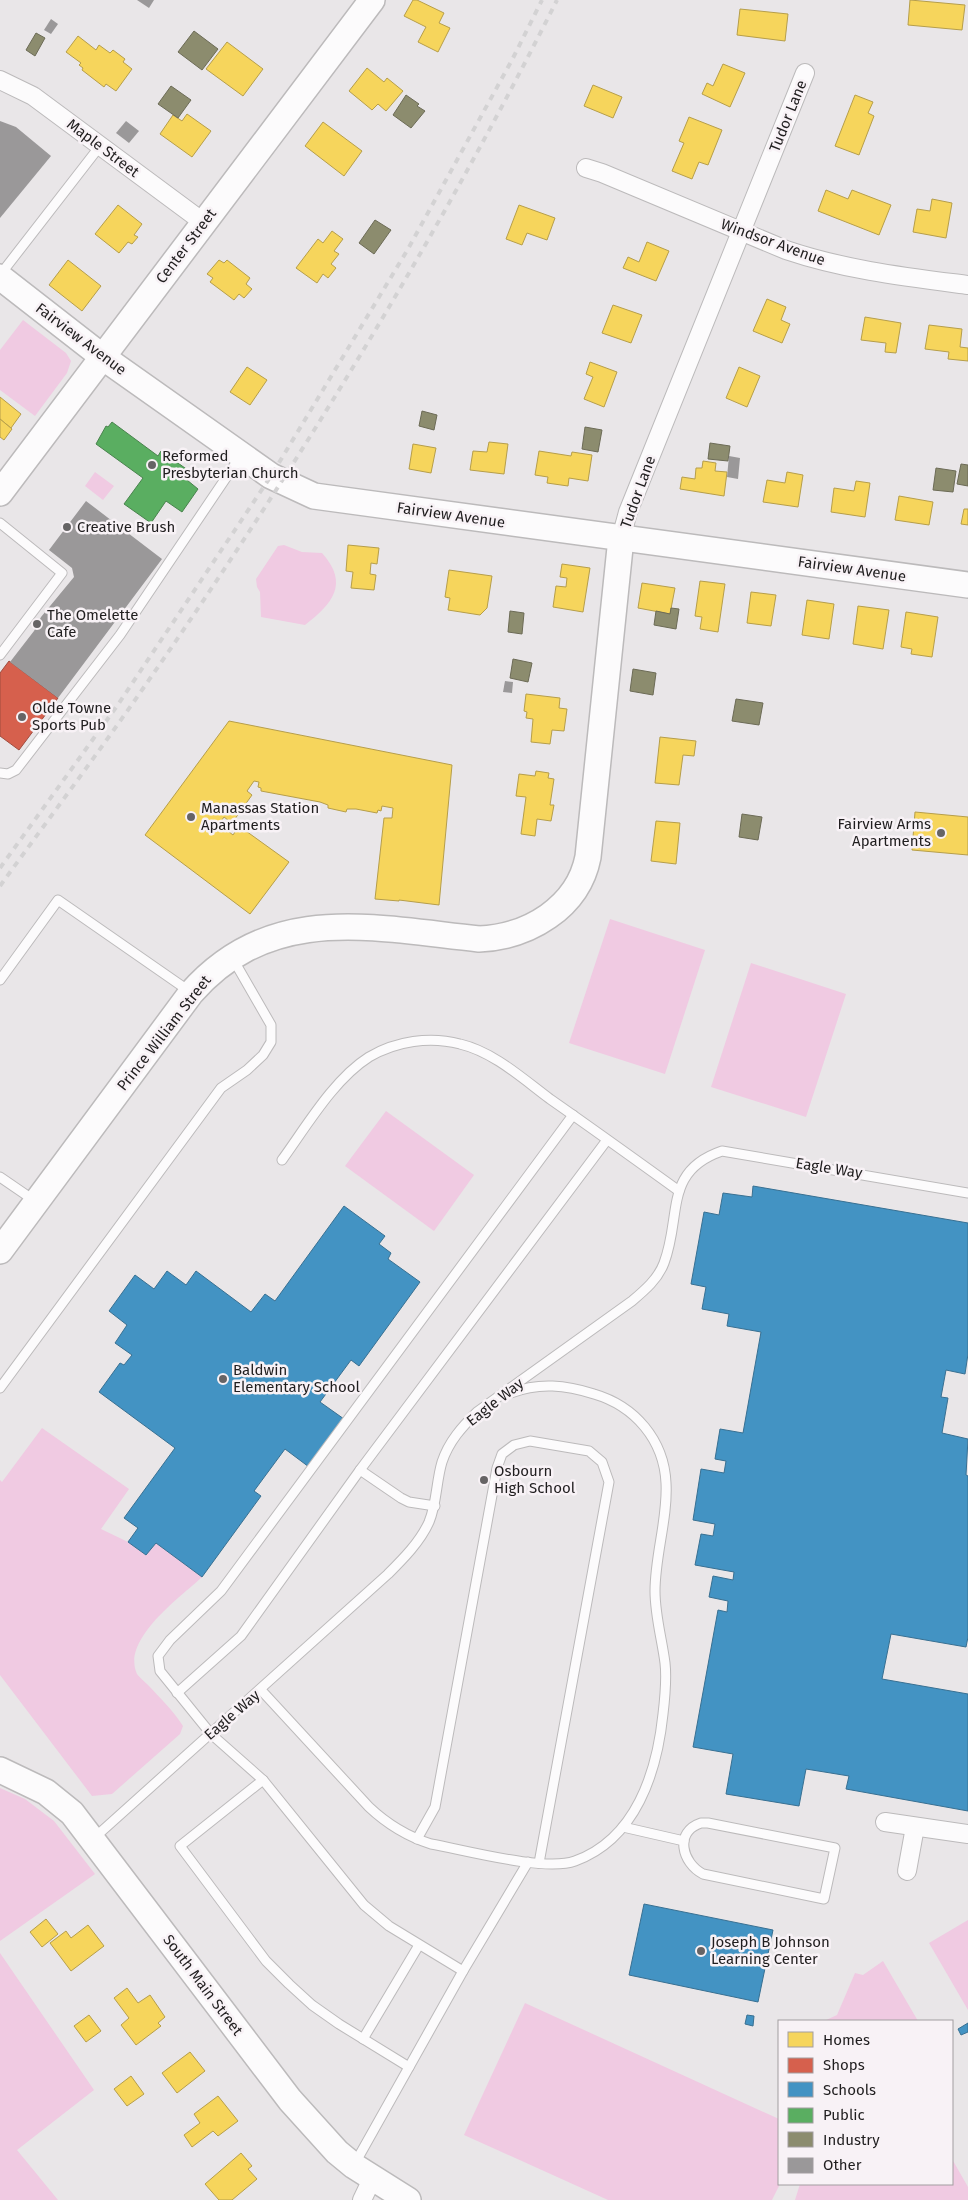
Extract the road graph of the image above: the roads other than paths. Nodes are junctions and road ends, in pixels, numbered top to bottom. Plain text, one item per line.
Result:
1 (372, 0) edge
2 (805, 74) dead end
3 (0, 80) edge
4 (100, 146) junction
5 (586, 168) dead end
6 (203, 222) junction
7 (741, 232) junction
8 (0, 276) edge
9 (968, 284) edge
10 (104, 358) junction
11 (241, 454) junction
12 (0, 493) edge
13 (0, 523) edge
14 (621, 538) junction
15 (968, 585) edge
16 (0, 655) edge
17 (0, 772) edge
18 (542, 920) joint
19 (232, 956) junction
20 (0, 980) edge
21 (191, 993) junction
22 (573, 1115) junction
23 (607, 1140) junction
24 (282, 1160) dead end
25 (0, 1177) edge
26 (679, 1191) junction
27 (968, 1193) edge
28 (36, 1202) junction
29 (0, 1251) edge
30 (0, 1388) edge
31 (497, 1399) junction
32 (360, 1470) junction
33 (434, 1506) junction
34 (261, 1690) junction
35 (177, 1693) junction
36 (211, 1734) junction
37 (0, 1770) edge
38 (263, 1780) junction
39 (885, 1822) dead end
40 (623, 1827) junction
41 (915, 1827) junction
42 (968, 1834) edge
43 (94, 1839) junction
44 (417, 1839) junction
45 (684, 1842) junction
46 (528, 1862) junction
47 (539, 1864) junction
48 (907, 1871) dead end
49 (419, 1946) junction
50 (463, 1971) junction
51 (363, 2039) junction
52 (409, 2067) junction
53 (363, 2182) edge
54 (408, 2200) edge

1 - 6 street, Center Street
2 - 7 street, Tudor Lane
3 - 4 street, Maple Street
4 - 6 street, Maple Street
4 - 8 lane
5 - 7 street, Windsor Avenue
6 - 10 street, Center Street
7 - 9 street, Windsor Avenue
7 - 14 street, Tudor Lane
8 - 10 street, Fairview Avenue
10 - 11 street, Fairview Avenue
10 - 12 street, Center Street
11 - 14 street, Fairview Avenue
11 - 17 lane
13 - 16 lane
14 - 15 street, Fairview Avenue
14 - 18 street, Tudor Lane
18 - 19 street, Prince William Street
19 - 21 street, Prince William Street
19 - 30 lane
20 - 21 lane
21 - 28 street, Prince William Street
22 - 23 lane
22 - 24 lane
22 - 35 lane
23 - 26 lane
23 - 32 lane
25 - 28 lane
26 - 27 lane, Eagle Way
26 - 31 lane, Eagle Way
28 - 29 street, Prince William Street
31 - 33 lane, Eagle Way
31 - 40 lane
32 - 33 lane
32 - 35 lane
33 - 34 lane, Eagle Way
34 - 36 lane, Eagle Way
34 - 44 lane
35 - 36 lane
36 - 38 lane
36 - 43 lane, Eagle Way
37 - 43 street, South Main Street
38 - 49 lane
38 - 51 lane
39 - 41 street
40 - 45 lane
40 - 47 lane
41 - 42 street
41 - 48 street
43 - 53 street, South Main Street
44 - 46 lane
44 - 47 lane
45 - 45 lane
46 - 47 lane
46 - 50 lane
49 - 50 lane
49 - 51 lane
50 - 52 lane
51 - 52 lane
52 - 53 lane
53 - 54 street, South Main Street

